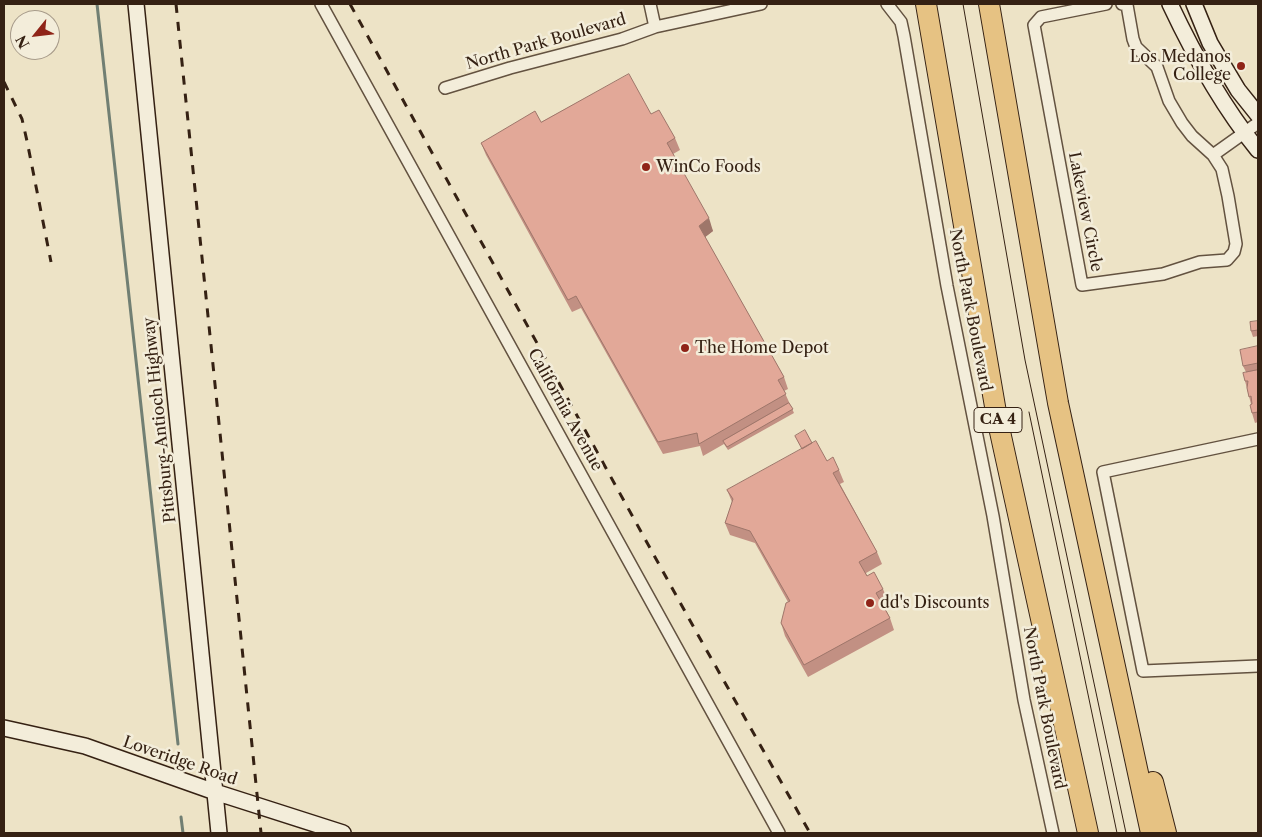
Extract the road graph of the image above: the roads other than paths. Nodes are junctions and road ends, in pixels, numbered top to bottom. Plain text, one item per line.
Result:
1 (136, 4) edge
2 (321, 4) edge
3 (650, 4) edge
4 (761, 4) edge
5 (887, 4) edge
6 (926, 4) edge
7 (989, 4) edge
8 (1106, 4) edge
9 (1122, 4) edge
10 (1170, 4) edge
11 (1194, 4) edge
12 (655, 27) junction
13 (445, 88) dead end
14 (1258, 115) edge
15 (1258, 123) edge
16 (1244, 133) junction
17 (1258, 150) edge
18 (1213, 155) junction
19 (1258, 439) edge
20 (1113, 657) junction
21 (1258, 666) edge
22 (4, 728) edge
23 (215, 792) junction
24 (219, 833) edge
25 (343, 833) edge
26 (779, 833) edge
27 (1053, 833) edge
28 (1088, 833) edge
29 (1151, 833) edge
30 (1166, 833) edge

1 - 23 main road, Pittsburg-Antioch Highway
2 - 26 street, California Avenue
3 - 12 street
4 - 12 street, North Park Boulevard
5 - 27 street, North Park Boulevard
6 - 28 highway, CA 4
7 - 20 highway
8 - 18 street, Lakeview Circle
9 - 18 street, Lakeview Circle
10 - 16 main road
11 - 14 main road
12 - 13 street, North Park Boulevard
15 - 16 street
16 - 17 main road
16 - 18 street
19 - 21 street
20 - 29 highway
20 - 30 highway
22 - 23 main road, Loveridge Road
23 - 24 main road, Pittsburg-Antioch Highway
23 - 25 main road, Loveridge Road

